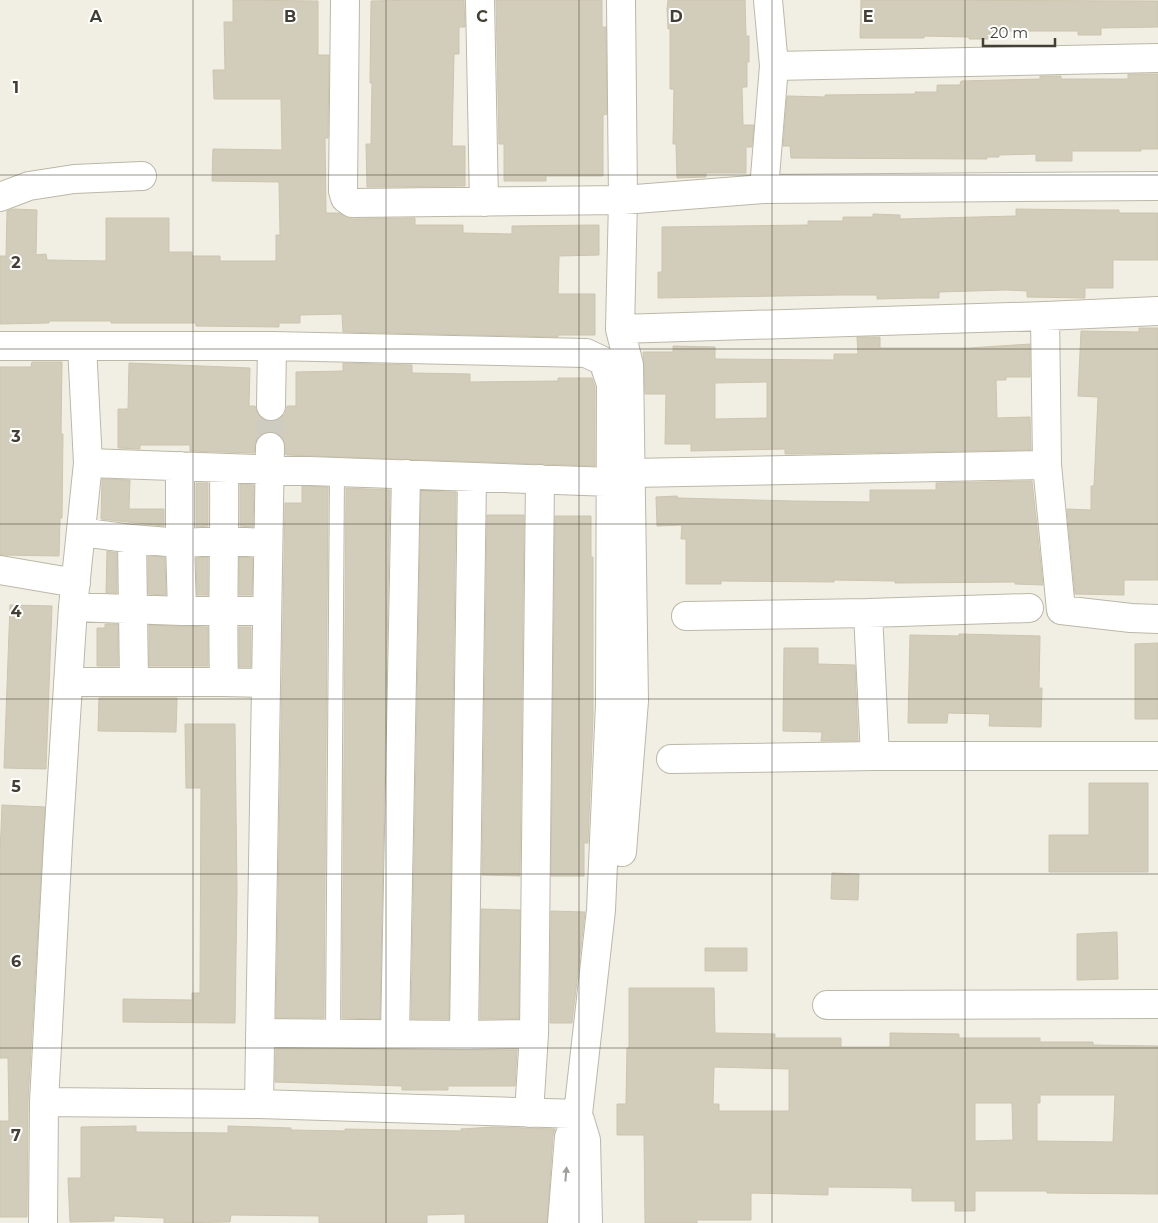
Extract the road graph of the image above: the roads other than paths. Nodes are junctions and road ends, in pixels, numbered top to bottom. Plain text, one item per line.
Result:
1 (345, 0) edge
2 (480, 0) edge
3 (621, 0) edge
4 (768, 0) edge
5 (1158, 58) edge
6 (774, 66) junction
7 (142, 176) dead end
8 (1158, 186) edge
9 (764, 189) junction
10 (0, 197) edge
11 (623, 200) junction
12 (484, 202) junction
13 (1158, 311) edge
14 (1045, 316) junction
15 (620, 329) junction
16 (0, 346) edge
17 (82, 346) junction
18 (272, 346) junction
19 (271, 406) tunnel mouth
20 (269, 458) junction
21 (88, 463) junction
22 (1046, 465) junction
23 (180, 466) junction
24 (224, 468) junction
25 (337, 472) junction
26 (406, 474) junction
27 (472, 477) junction
28 (621, 477) junction
29 (540, 479) junction
30 (82, 532) junction
31 (132, 539) junction
32 (225, 542) junction
33 (180, 543) junction
34 (268, 544) junction
35 (0, 570) edge
36 (74, 595) junction
37 (1029, 608) dead end
38 (132, 610) junction
39 (182, 611) junction
40 (267, 611) junction
41 (222, 612) junction
42 (868, 613) junction
43 (686, 616) dead end
44 (1158, 619) edge
45 (68, 682) junction
46 (134, 682) junction
47 (224, 682) junction
48 (266, 683) junction
49 (875, 756) junction
50 (1158, 756) edge
51 (672, 759) dead end
52 (1158, 1004) edge
53 (827, 1005) dead end
54 (260, 1033) junction
55 (333, 1033) junction
56 (395, 1034) junction
57 (534, 1034) junction
58 (464, 1035) junction
59 (44, 1102) junction
60 (259, 1104) junction
61 (529, 1113) junction
62 (578, 1114) junction
63 (43, 1223) edge
64 (562, 1223) edge
65 (588, 1223) edge

1 - 12 street
2 - 12 street
3 - 11 street
4 - 6 street
5 - 6 street
6 - 9 street
7 - 10 street
8 - 9 street
9 - 11 street
11 - 12 street
11 - 15 street
13 - 14 street
14 - 15 street
14 - 22 street
15 - 28 street
16 - 17 street
17 - 18 street
17 - 21 street
18 - 19 street
18 - 28 street
20 - 24 street
20 - 25 street
20 - 34 street
21 - 23 street
21 - 30 street
22 - 28 street
22 - 44 street
23 - 24 street
23 - 33 street
24 - 32 street
25 - 26 street
25 - 55 lane
26 - 27 street
26 - 56 street
27 - 29 street
27 - 58 street
28 - 29 street
28 - 62 street
29 - 57 street
30 - 31 street
30 - 36 street
31 - 33 street
31 - 38 street
32 - 33 street
32 - 34 street
32 - 41 street
33 - 39 street
34 - 40 street
35 - 36 street
36 - 38 street
36 - 45 street
37 - 42 street
38 - 39 street
38 - 46 street
39 - 41 street
40 - 41 street
40 - 48 street
41 - 47 street
42 - 43 street
42 - 49 street
45 - 46 street
45 - 59 street
46 - 47 street
47 - 48 street
48 - 54 street
49 - 50 street
49 - 51 street
52 - 53 street
54 - 55 street
54 - 60 street
55 - 56 street
56 - 58 street
57 - 58 street
57 - 61 street
59 - 60 street
59 - 63 street
60 - 61 street
61 - 62 street
64 -> 62 street
62 - 65 street

